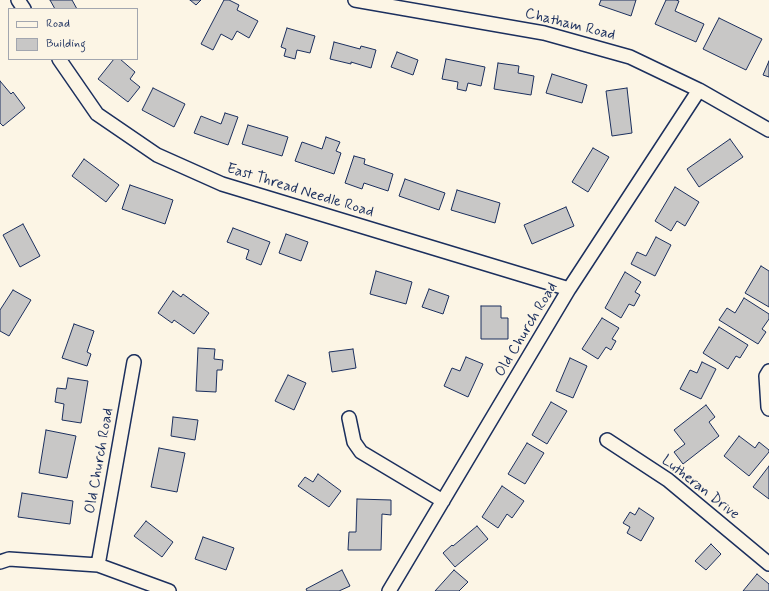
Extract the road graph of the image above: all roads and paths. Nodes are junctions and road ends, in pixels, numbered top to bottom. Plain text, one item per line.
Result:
1 (355, 0) edge
2 (60, 60) edge
3 (699, 90) junction
4 (769, 130) edge
5 (569, 289) junction
6 (134, 362) dead end
7 (769, 371) edge
8 (769, 408) edge
9 (350, 418) dead end
10 (607, 440) dead end
11 (443, 501) junction
12 (0, 562) edge
13 (769, 564) edge
14 (98, 565) junction
15 (169, 591) edge
16 (389, 591) edge

1 - 3 street, Chatham Road
2 - 5 street, East Thread Needle Road
3 - 4 street, Chatham Road
3 - 5 street, Old Church Road
5 - 11 street, Old Church Road
6 - 14 street, Old Church Road
7 - 8 street
9 - 11 street
10 - 13 street, Lutheran Drive
11 - 16 street, Old Church Road
12 - 14 street
14 - 15 street

